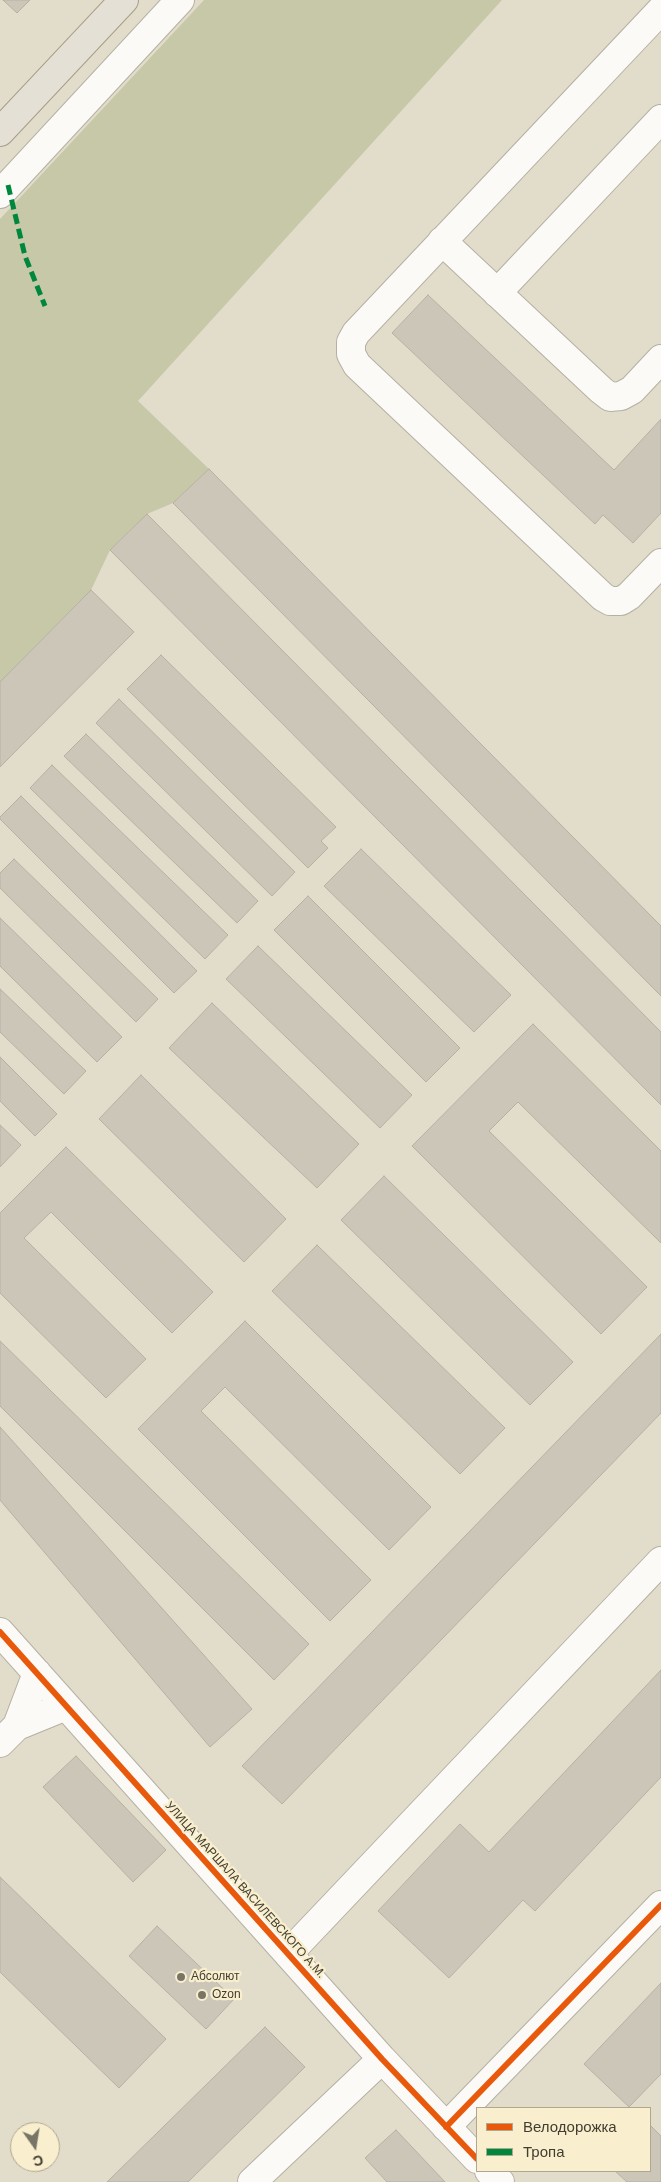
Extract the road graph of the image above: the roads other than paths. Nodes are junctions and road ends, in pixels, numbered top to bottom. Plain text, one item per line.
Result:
1 (124, 0) edge
2 (180, 0) edge
3 (661, 10) edge
4 (661, 119) edge
5 (0, 132) edge
6 (0, 194) edge
7 (442, 242) junction
8 (497, 293) junction
9 (661, 359) edge
10 (661, 562) edge
11 (661, 1561) edge
12 (0, 1632) edge
13 (37, 1673) junction
14 (66, 1706) junction
15 (8, 1735) edge
16 (661, 1905) edge
17 (288, 1954) junction
18 (382, 2059) junction
19 (446, 2127) junction
20 (476, 2158) edge
21 (490, 2172) edge
22 (252, 2182) edge
23 (500, 2182) edge

1 - 5 main road
2 - 6 street
3 - 7 street
4 - 8 street
7 - 8 street
7 - 10 street
8 - 9 street
11 - 17 street
12 - 13 street, УЛИЦА МАРШАЛА ВАСИЛЕВСКОГО А.М.
13 - 14 street, УЛИЦА МАРШАЛА ВАСИЛЕВСКОГО А.М.
13 - 15 street
14 - 15 street
14 - 17 street, УЛИЦА МАРШАЛА ВАСИЛЕВСКОГО А.М.
16 - 19 street
17 - 18 street, УЛИЦА МАРШАЛА ВАСИЛЕВСКОГО А.М.
18 - 19 street, УЛИЦА МАРШАЛА ВАСИЛЕВСКОГО А.М.
18 - 22 street
19 - 20 street, УЛИЦА МАРШАЛА ВАСИЛЕВСКОГО А.М.
21 - 23 street

